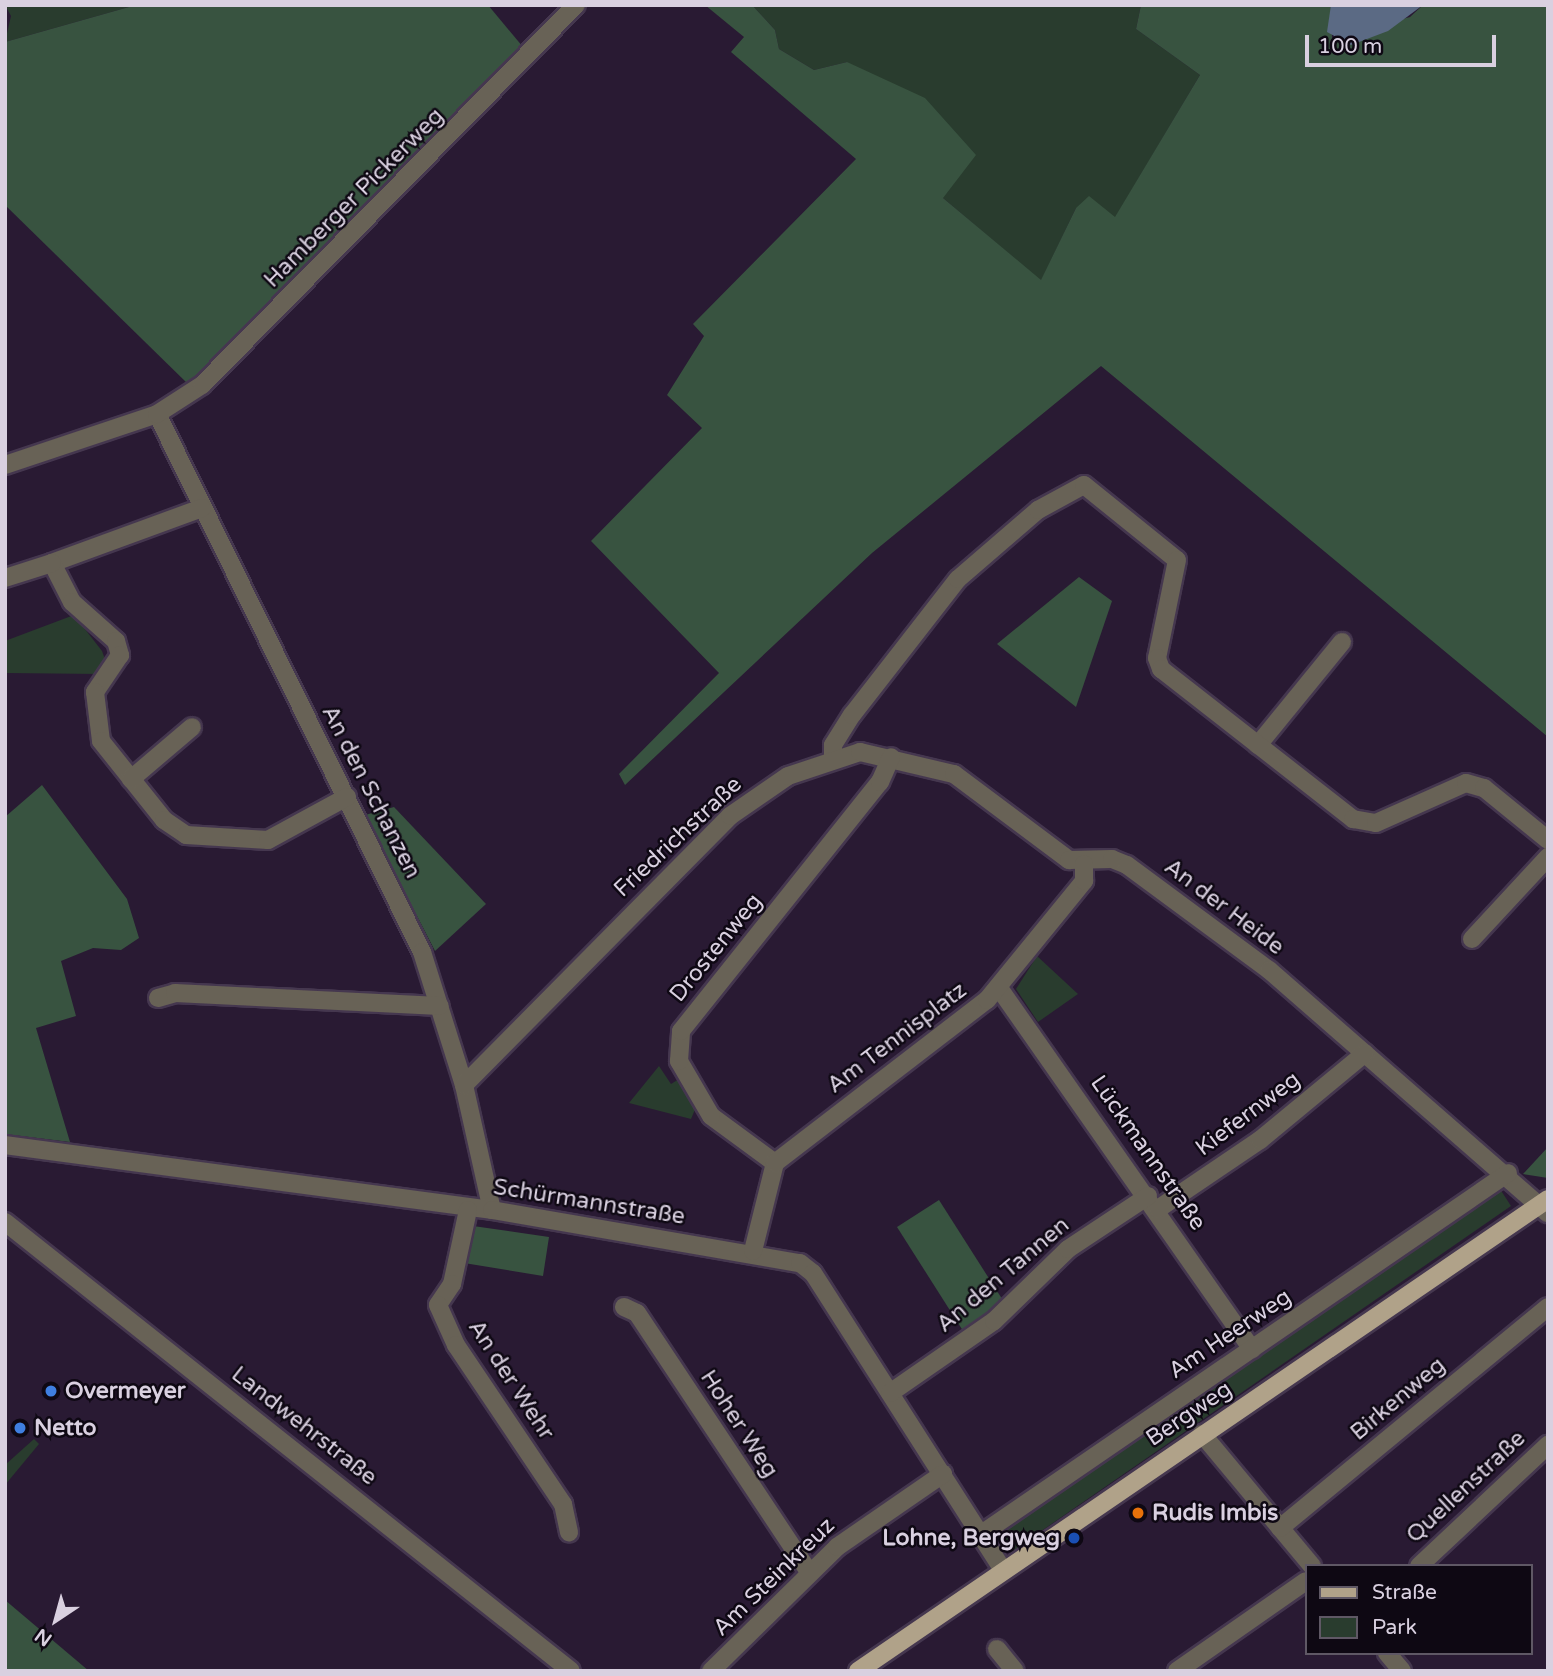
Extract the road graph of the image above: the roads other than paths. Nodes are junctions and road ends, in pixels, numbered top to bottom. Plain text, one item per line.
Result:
1 (576, 5) edge
2 (157, 414) junction
3 (5, 465) edge
4 (202, 508) junction
5 (52, 563) junction
6 (5, 578) edge
7 (1342, 642) dead end
8 (192, 727) dead end
9 (1258, 745) junction
10 (833, 757) junction
11 (891, 757) junction
12 (131, 779) junction
13 (347, 797) junction
14 (1548, 840) edge
15 (1548, 857) edge
16 (1084, 864) junction
17 (1472, 939) dead end
18 (999, 988) junction
19 (158, 998) dead end
20 (440, 1006) junction
21 (1365, 1053) junction
22 (464, 1085) junction
23 (5, 1144) edge
24 (775, 1163) junction
25 (1508, 1173) junction
26 (1153, 1202) junction
27 (1545, 1206) edge
28 (468, 1210) junction
29 (492, 1210) junction
30 (5, 1222) edge
31 (753, 1251) junction
32 (624, 1307) dead end
33 (1548, 1307) edge
34 (1251, 1349) junction
35 (890, 1393) junction
36 (1202, 1434) junction
37 (1548, 1445) edge
38 (943, 1474) junction
39 (1280, 1528) junction
40 (569, 1532) dead end
41 (980, 1535) junction
42 (1310, 1564) edge
43 (1421, 1564) edge
44 (1003, 1570) junction
45 (810, 1573) junction
46 (1304, 1582) edge
47 (997, 1649) dead end
48 (1389, 1655) edge
49 (571, 1671) edge
50 (711, 1671) edge
51 (858, 1671) edge
52 (1015, 1671) edge
53 (1177, 1671) edge
54 (1402, 1671) edge

1 - 2 street, Hamberger Pickerweg
2 - 3 street, Hamberger Pickerweg
2 - 4 street, An den Schanzen
4 - 5 street
4 - 13 street, An den Schanzen
5 - 6 street
5 - 12 street
7 - 9 street
8 - 12 street
9 - 10 street
9 - 14 street
10 - 11 street
10 - 22 street, Friedrichstraße
11 - 16 street
11 - 24 street, Drostenweg
12 - 13 street
13 - 20 street, An den Schanzen
15 - 17 street
16 - 18 street, Am Tennisplatz
16 - 21 street, An der Heide
18 - 24 street, Am Tennisplatz
18 - 26 street, Lückmannstraße
19 - 20 street
20 - 22 street, An den Schanzen
21 - 25 street, An der Heide
21 - 26 street, Kiefernweg
22 - 29 street, An den Schanzen
23 - 28 street, Schürmannstraße
24 - 31 street
25 - 27 street, An der Heide
25 - 34 street, Am Heerweg
26 - 34 street, Lückmannstraße
26 - 35 street, An den Tannen
27 - 36 main road, Bergweg
28 - 29 street, Schürmannstraße
28 - 40 street, An der Wehr
29 - 31 street, Schürmannstraße
30 - 49 street, Landwehrstraße
31 - 35 street, Schürmannstraße
32 - 45 street, Hoher Weg
33 - 39 street, Birkenweg
34 - 41 street, Am Heerweg
35 - 38 street, Schürmannstraße
36 - 39 street
36 - 44 main road, Bergweg
37 - 43 street, Quellenstraße
38 - 41 street, Schürmannstraße
38 - 45 street, Am Steinkreuz
39 - 42 street
41 - 44 street, Schürmannstraße
44 - 51 main road, Bergweg
45 - 50 street, Am Steinkreuz
46 - 53 street
47 - 52 street
48 - 54 street

